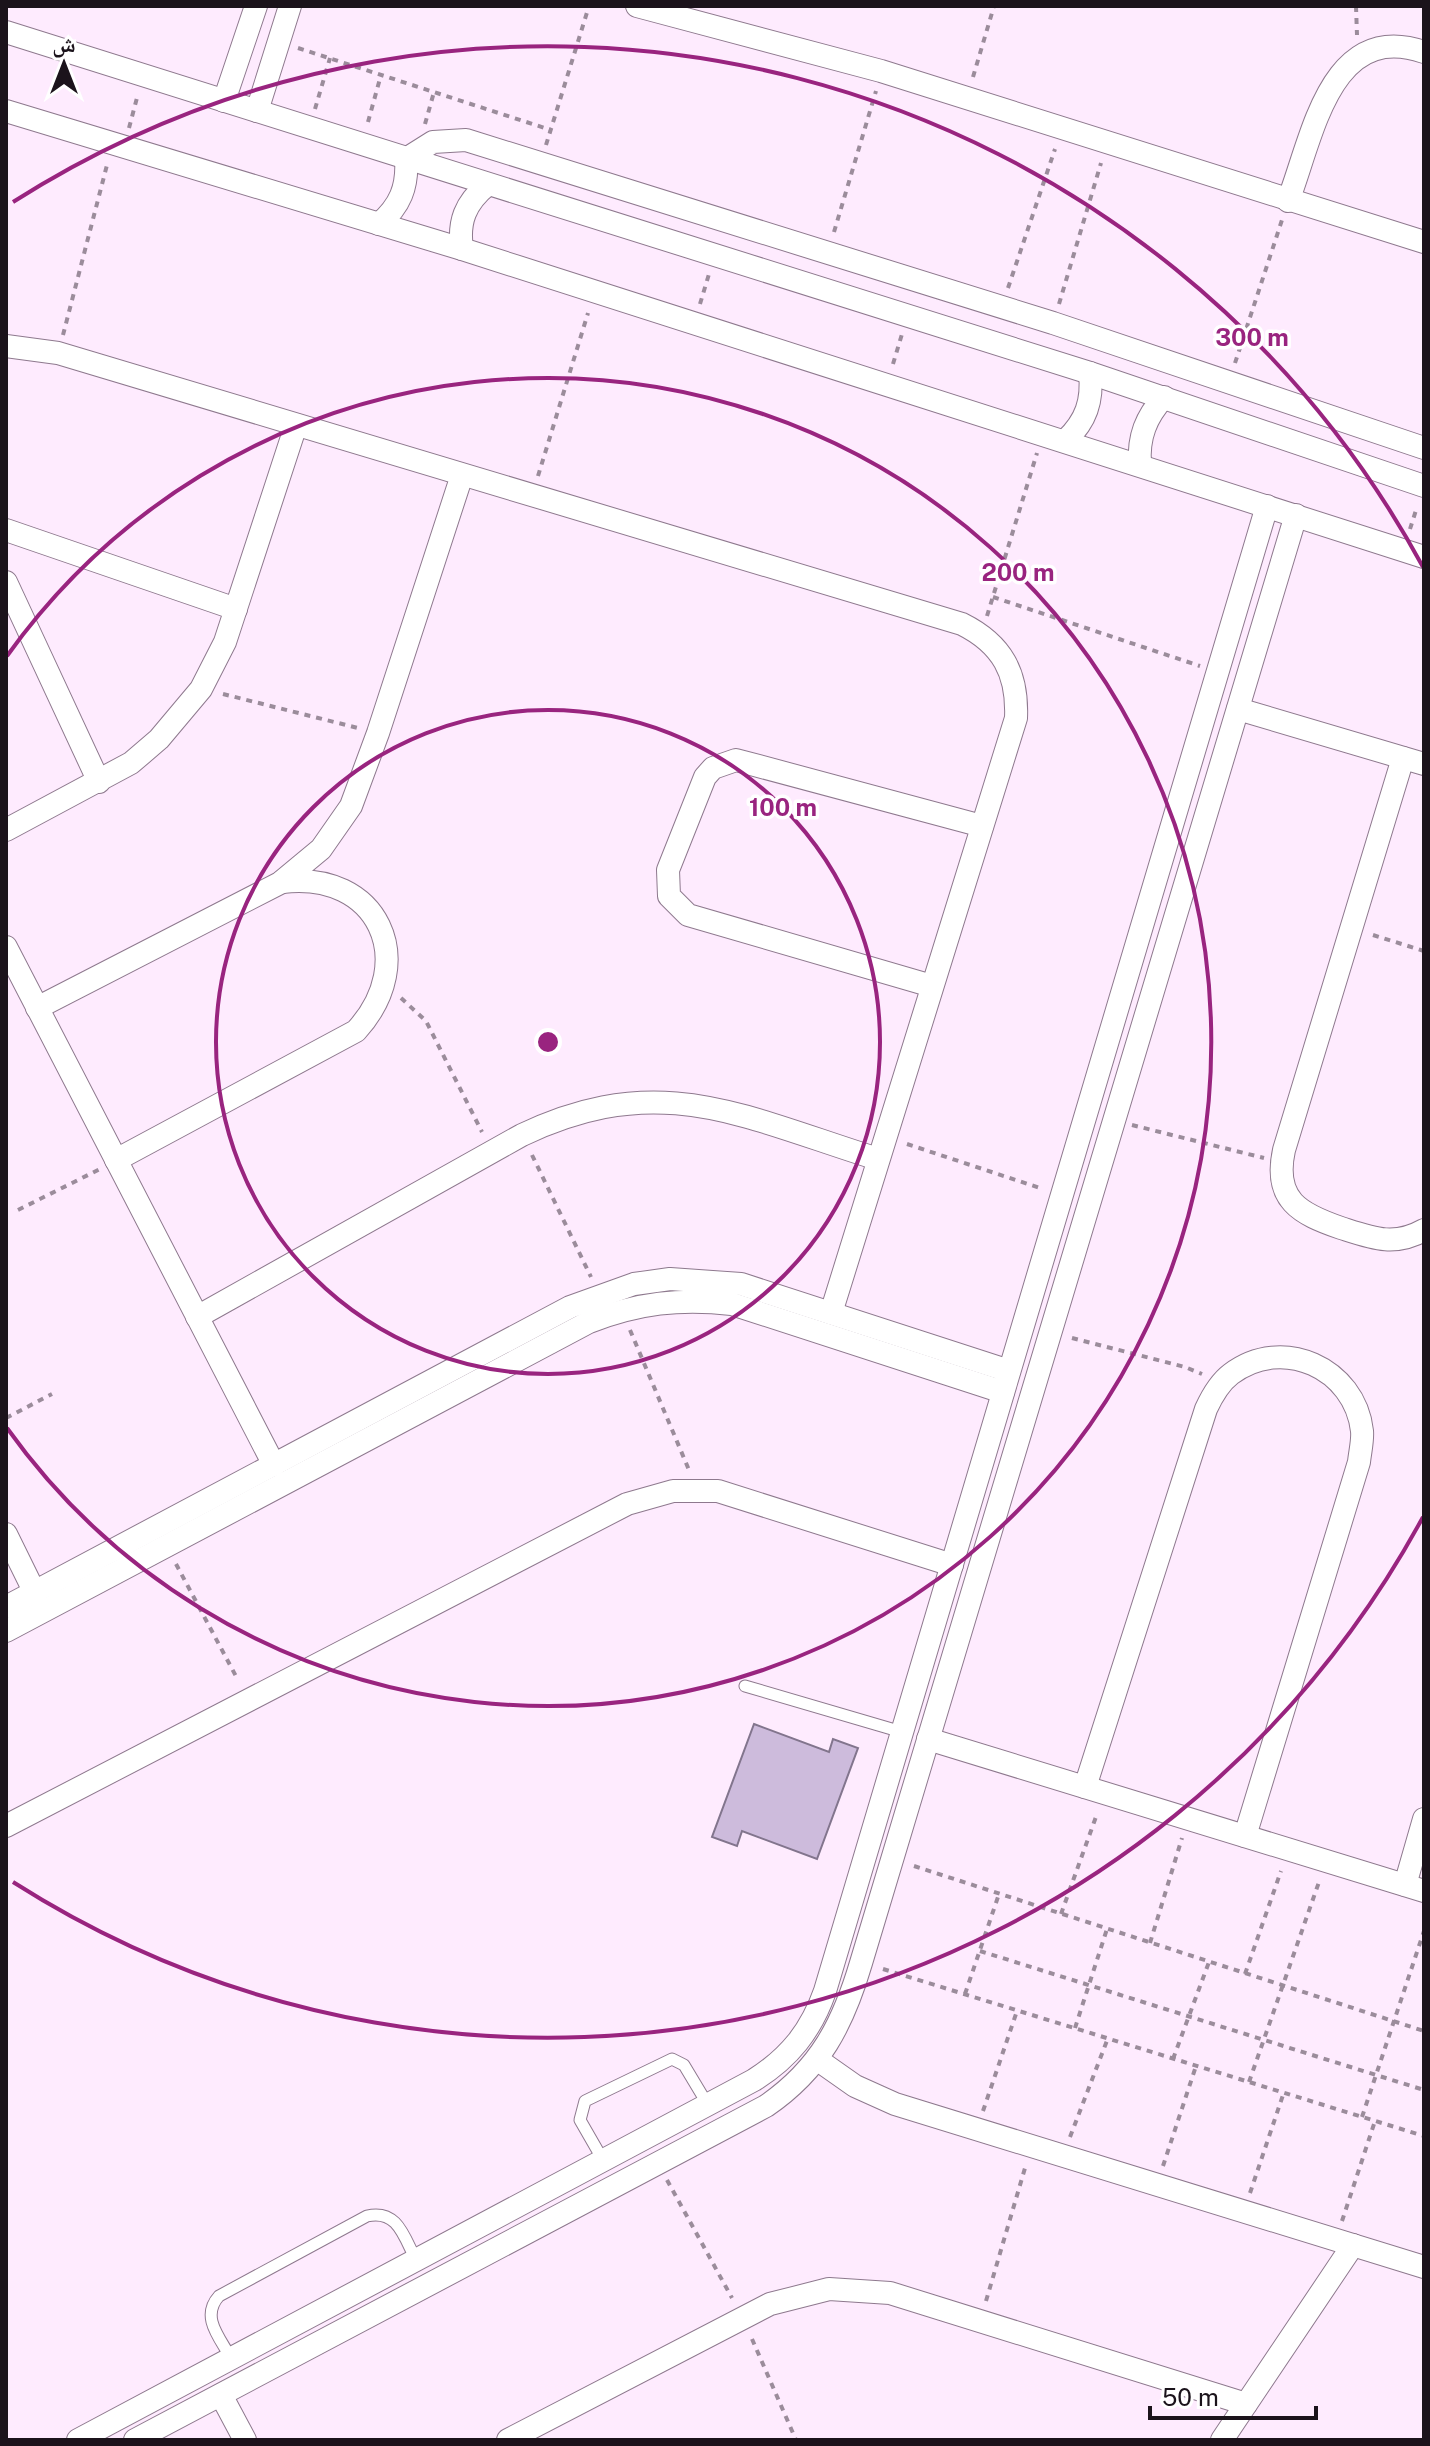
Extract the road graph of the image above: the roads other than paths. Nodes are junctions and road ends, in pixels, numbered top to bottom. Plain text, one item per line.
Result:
1 (290, 6) edge
2 (637, 6) edge
3 (253, 13) edge
4 (6, 32) edge
5 (280, 36) junction
6 (1424, 52) edge
7 (224, 101) junction
8 (6, 111) edge
9 (257, 111) junction
10 (406, 159) junction
11 (487, 185) junction
12 (1288, 201) junction
13 (379, 224) junction
14 (1424, 242) edge
15 (462, 249) junction
16 (6, 346) edge
17 (1090, 373) junction
18 (1164, 397) junction
19 (296, 425) junction
20 (1066, 440) junction
21 (1424, 448) edge
22 (1140, 464) junction
23 (462, 475) junction
24 (1424, 486) edge
25 (1267, 506) junction
26 (1296, 515) junction
27 (6, 530) edge
28 (1414, 553) edge
29 (6, 582) edge
30 (236, 609) junction
31 (1238, 709) junction
32 (1414, 761) edge
33 (99, 782) junction
34 (982, 826) junction
35 (6, 830) edge
36 (280, 883) junction
37 (6, 947) edge
38 (932, 986) junction
39 (37, 1008) junction
40 (878, 1159) junction
41 (116, 1160) junction
42 (1424, 1230) edge
43 (831, 1313) junction
44 (197, 1317) junction
45 (1006, 1382) junction
46 (274, 1465) junction
47 (6, 1534) edge
48 (952, 1565) junction
49 (35, 1593) junction
50 (6, 1607) edge
51 (6, 1631) edge
52 (745, 1686) dead end
53 (902, 1732) junction
54 (928, 1739) junction
55 (1095, 1790) junction
56 (1424, 1819) edge
57 (6, 1826) edge
58 (1245, 1836) junction
59 (1415, 1888) edge
60 (818, 2060) junction
61 (708, 2105) junction
62 (603, 2160) junction
63 (1344, 2242) junction
64 (416, 2260) junction
65 (1424, 2267) edge
66 (231, 2358) junction
67 (221, 2395) junction
68 (1246, 2404) junction
69 (78, 2440) edge
70 (135, 2440) edge
71 (245, 2440) edge
72 (508, 2440) edge
73 (1222, 2440) edge

1 - 5 street
2 - 12 street
3 - 5 street
3 - 7 street
4 - 7 street
5 - 9 street
6 - 12 street
7 - 9 street
8 - 13 street
9 - 10 street
10 - 11 street
10 - 13 street
10 - 21 street
11 - 15 street
11 - 17 street
12 - 14 street
13 - 15 street
15 - 20 street
16 - 19 street
17 - 18 street
17 - 20 street
18 - 22 street
18 - 24 street
19 - 23 street
19 - 30 street
20 - 22 street
22 - 25 street
23 - 34 street
23 - 36 street
25 - 26 street
25 - 45 street
26 - 28 street
26 - 31 street
27 - 30 street
29 - 33 street
30 - 33 street
31 - 32 street
31 - 54 street
32 - 42 street
33 - 35 street
34 - 38 street
34 - 38 street
36 - 39 street
36 - 41 street
37 - 39 street
38 - 40 street
39 - 41 street
40 - 43 street
40 - 44 street
41 - 44 street
43 - 45 street
43 - 46 street
44 - 46 street
45 - 48 street
45 - 51 street
46 - 49 street
47 - 49 street
48 - 53 street
48 - 57 street
49 - 50 street
52 - 53 lane
53 - 61 street
54 - 55 street
54 - 60 street
55 - 58 street
55 - 58 street
56 - 59 street
58 - 59 street
60 - 63 street
60 - 67 street
61 - 62 street
61 - 62 lane
62 - 64 street
63 - 65 street
63 - 68 street
64 - 66 street
64 - 66 lane
66 - 69 street
67 - 70 street
67 - 71 street
68 - 72 street
68 - 73 street

